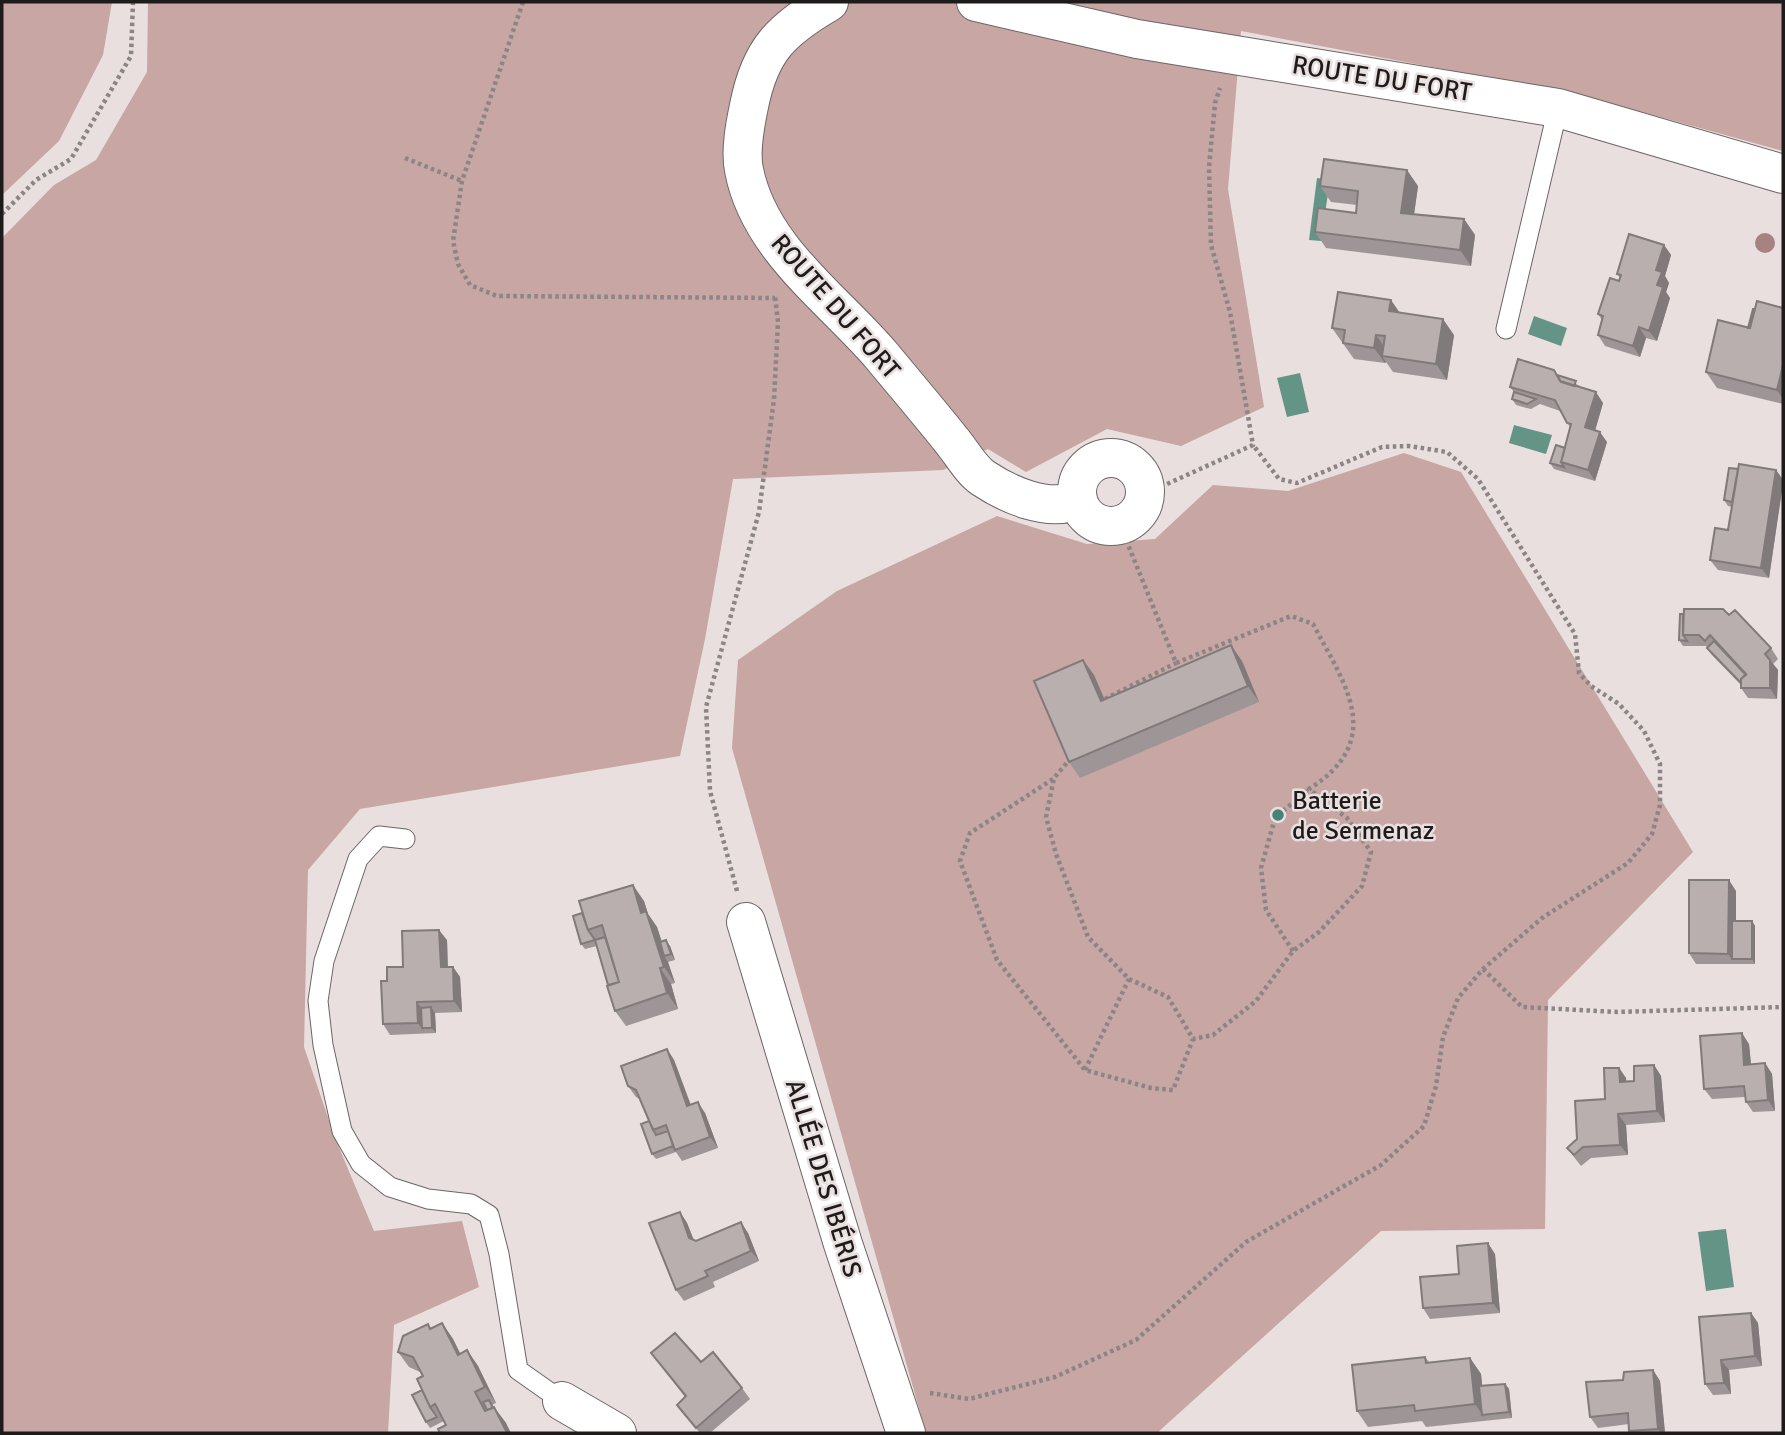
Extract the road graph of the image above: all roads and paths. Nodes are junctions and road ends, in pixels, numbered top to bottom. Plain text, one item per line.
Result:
1 (133, 2) edge
2 (523, 2) edge
3 (829, 2) edge
4 (976, 2) edge
5 (1233, 54) junction
6 (1558, 108) junction
7 (405, 158) dead end
8 (1783, 174) edge
9 (462, 181) junction
10 (2, 214) edge
11 (780, 248) junction
12 (775, 298) junction
13 (1506, 329) dead end
14 (1253, 445) junction
15 (1143, 480) junction
16 (1078, 499) junction
17 (1120, 525) junction
18 (1176, 663) junction
19 (1105, 699) edge
20 (1071, 758) edge
21 (1054, 778) junction
22 (1309, 789) junction
23 (405, 839) dead end
24 (746, 922) joint
25 (1293, 951) junction
26 (1483, 969) junction
27 (1129, 979) junction
28 (1783, 1007) edge
29 (1193, 1039) junction
30 (1085, 1070) junction
31 (891, 1386) junction
32 (562, 1401) joint
33 (617, 1433) edge
34 (906, 1433) edge

1 - 10 path
2 - 9 path
3 - 11 street, ROUTE DU FORT
4 - 5 street, ROUTE DU FORT
5 - 6 street, ROUTE DU FORT
5 - 14 path
6 - 8 street, ROUTE DU FORT
6 - 13 lane
7 - 9 path
9 - 12 path
11 - 12 path
11 - 16 street, ROUTE DU FORT
12 - 24 path
14 - 15 path
14 - 26 path
15 - 16 street
15 - 17 street
16 - 17 street
17 - 18 path
18 - 19 path
18 - 22 path
20 - 21 path
21 - 27 path
21 - 30 path
22 - 25 path
22 - 25 path
23 - 32 lane
24 - 31 street, ALLÉE DES IBÉRIS
25 - 29 path
26 - 28 path
26 - 31 path
27 - 29 path
27 - 30 path
29 - 30 path
31 - 34 street, ALLÉE DES IBÉRIS
32 - 33 street

